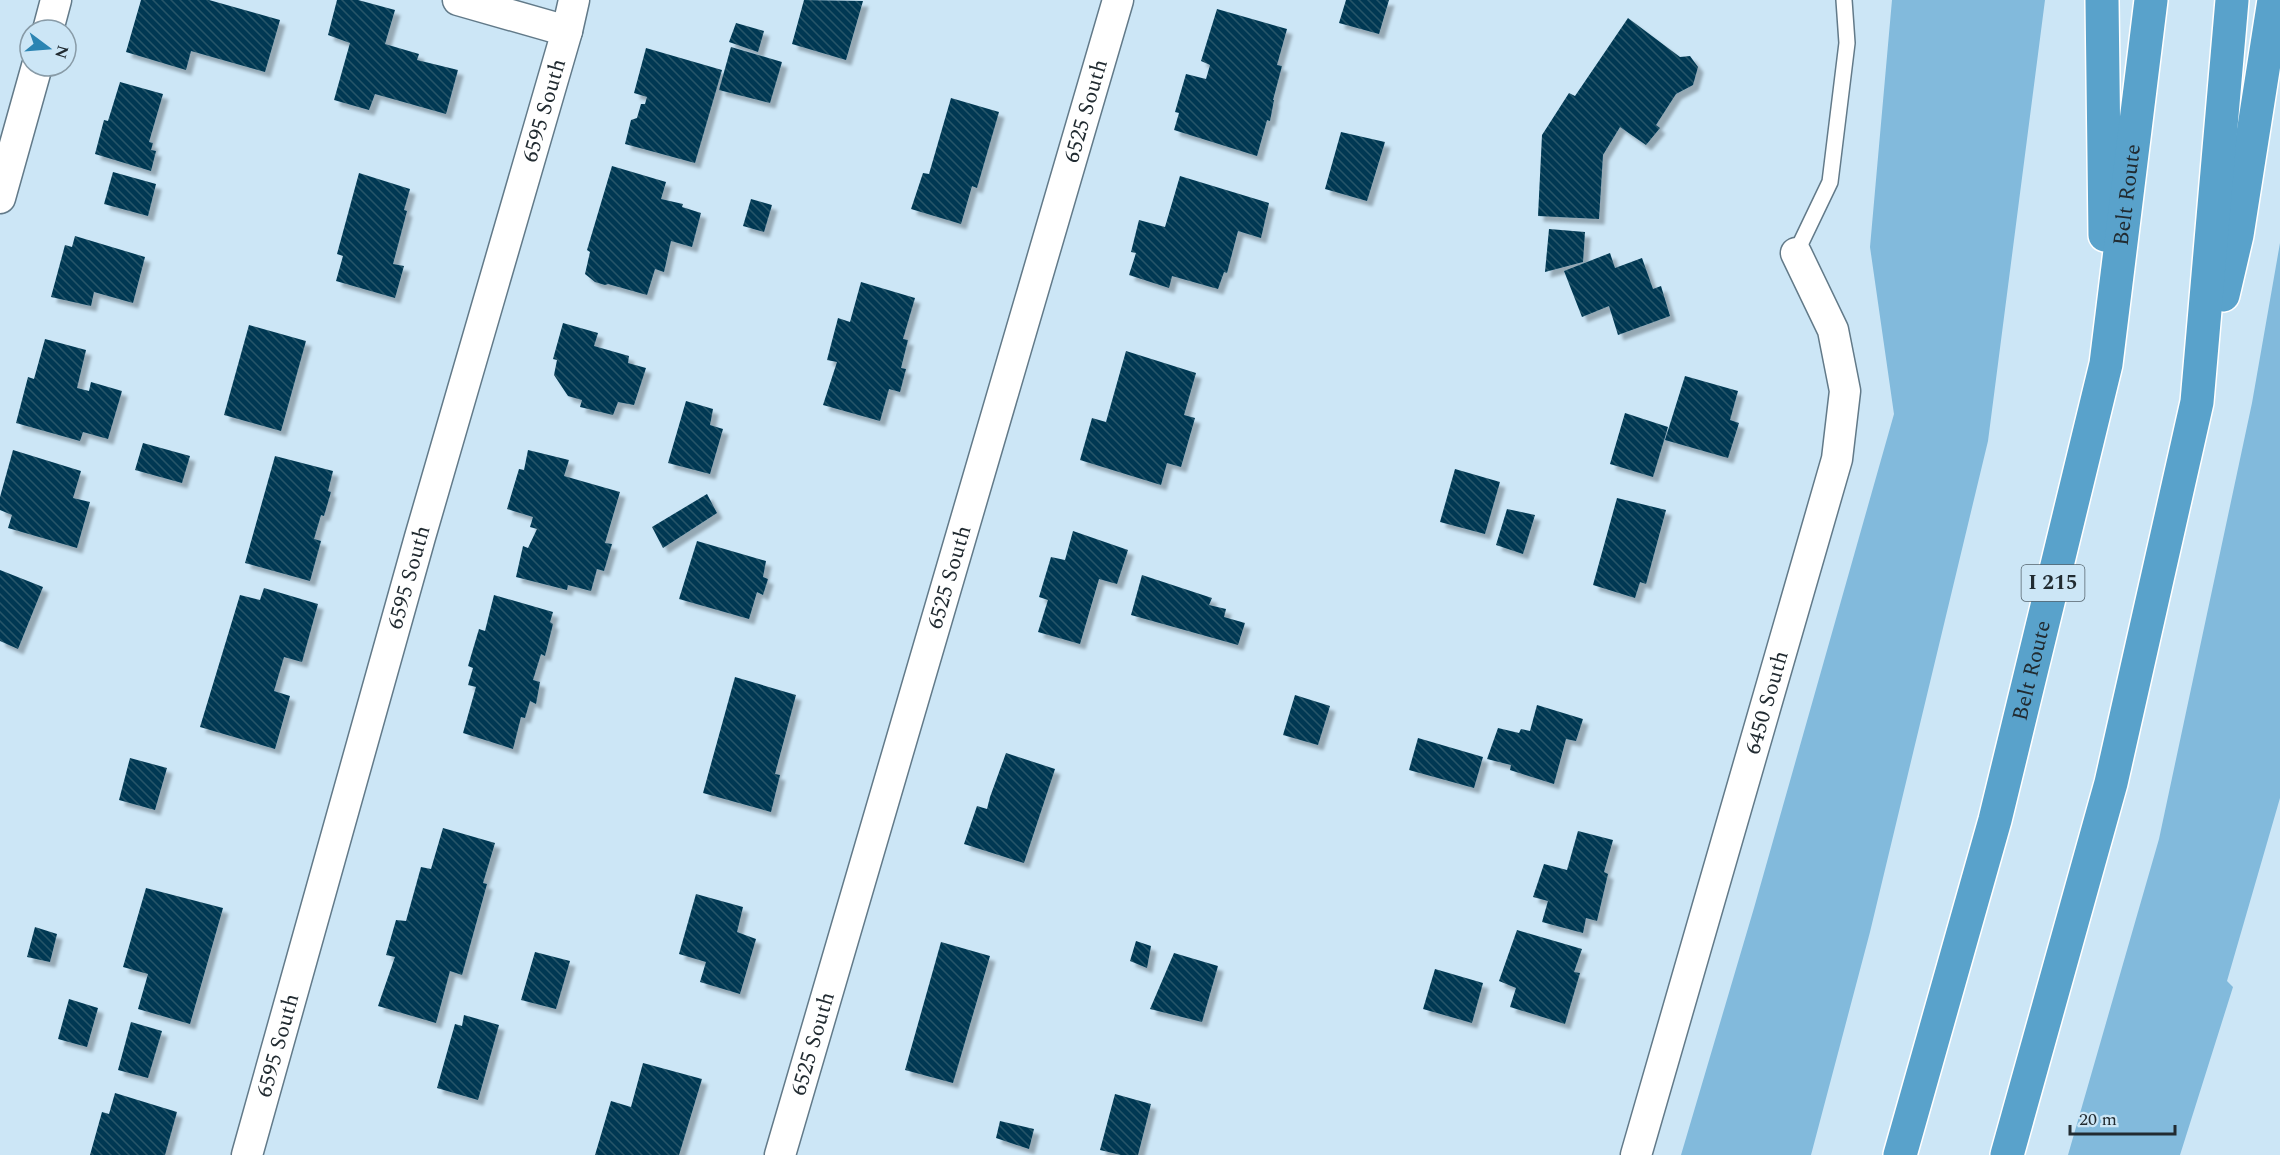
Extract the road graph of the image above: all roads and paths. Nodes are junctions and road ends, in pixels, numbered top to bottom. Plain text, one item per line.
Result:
1 (56, 0) edge
2 (458, 0) edge
3 (574, 0) edge
4 (1118, 0) edge
5 (1844, 0) edge
6 (2102, 0) edge
7 (2151, 0) edge
8 (2232, 0) edge
9 (2274, 0) edge
10 (51, 18) edge
11 (567, 31) junction
12 (34, 78) edge
13 (0, 198) edge
14 (1796, 253) joint
15 (2106, 364) junction
16 (2197, 402) junction
17 (247, 1155) edge
18 (780, 1155) edge
19 (1636, 1155) edge
20 (1900, 1155) edge
21 (2007, 1155) edge

1 - 10 street
2 - 11 street
3 - 11 street, 6595 South
4 - 18 street, 6525 South
5 - 14 lane
6 - 15 highway
7 - 15 highway, Belt Route / I 215
8 - 16 highway
9 - 16 highway
11 - 17 street, 6595 South
12 - 13 street
14 - 19 street, 6450 South
15 - 20 highway, Belt Route / I 215
16 - 21 highway

